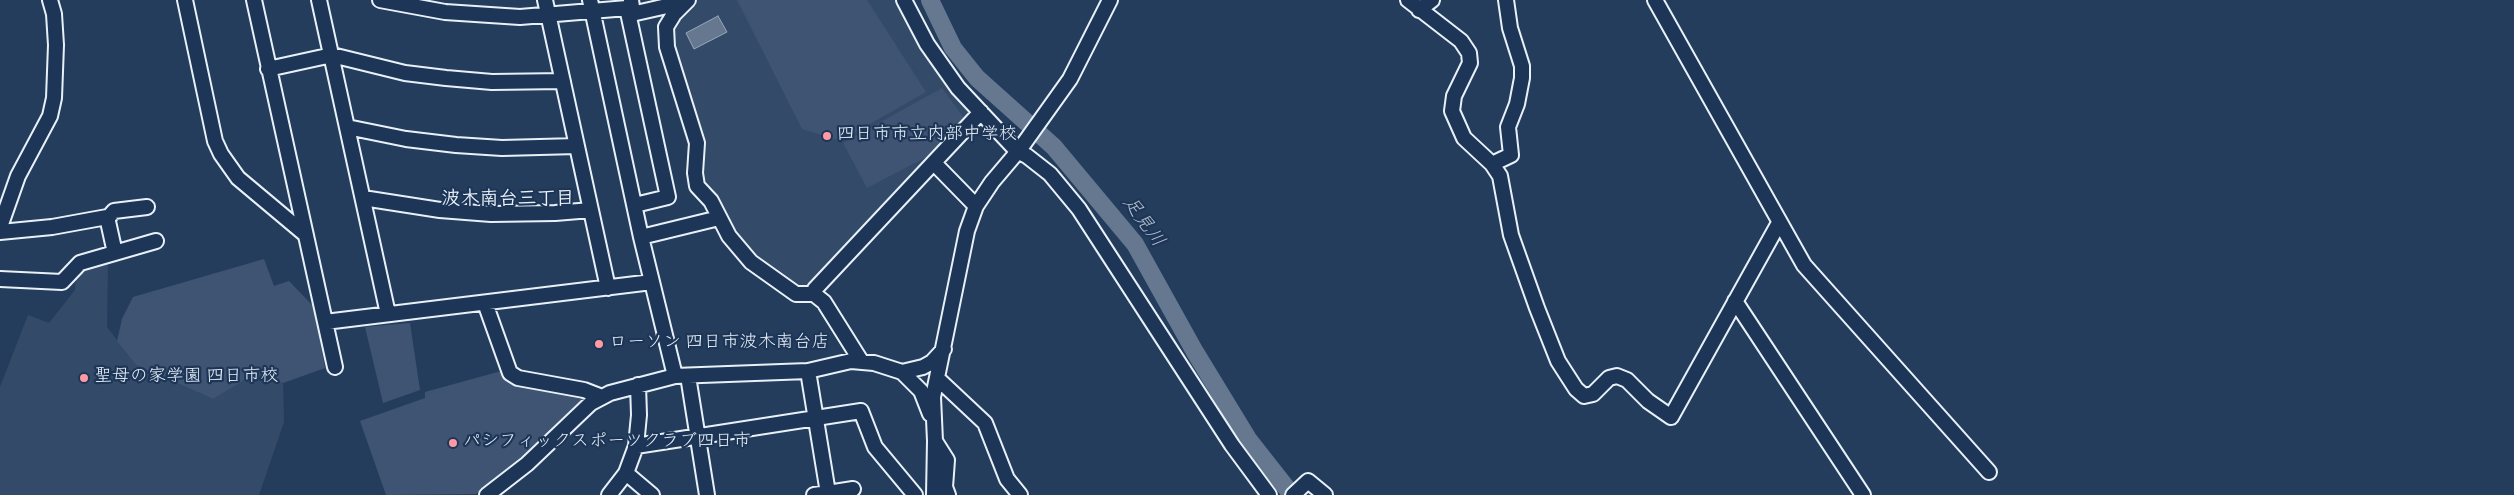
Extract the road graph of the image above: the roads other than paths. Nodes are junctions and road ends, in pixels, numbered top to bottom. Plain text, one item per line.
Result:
1 (50, 0) edge
2 (185, 0) edge
3 (254, 0) edge
4 (319, 0) edge
5 (380, 0) edge
6 (545, 0) edge
7 (904, 0) edge
8 (1110, 0) edge
9 (1408, 0) edge
10 (1432, 0) edge
11 (1506, 0) edge
12 (1655, 0) edge
13 (687, 1) edge
14 (592, 6) edge
15 (631, 7) edge
16 (1419, 10) junction
17 (549, 16) junction
18 (332, 55) junction
19 (268, 69) junction
20 (563, 81) junction
21 (980, 112) junction
22 (347, 127) junction
23 (577, 146) junction
24 (1019, 150) junction
25 (934, 163) junction
26 (1492, 164) junction
27 (363, 198) junction
28 (635, 205) junction
29 (976, 206) junction
30 (147, 207) dead end
31 (591, 210) junction
32 (719, 218) junction
33 (107, 219) junction
34 (1779, 223) junction
35 (0, 227) edge
36 (0, 232) edge
37 (306, 235) junction
38 (641, 237) junction
39 (156, 241) dead end
40 (115, 253) junction
41 (0, 280) edge
42 (652, 282) junction
43 (608, 288) junction
44 (814, 294) junction
45 (1735, 301) junction
46 (485, 303) junction
47 (388, 314) junction
48 (324, 322) junction
49 (944, 349) junction
50 (861, 361) junction
51 (335, 367) dead end
52 (808, 371) junction
53 (902, 372) junction
54 (682, 376) junction
55 (937, 378) junction
56 (638, 385) junction
57 (602, 397) junction
58 (815, 419) junction
59 (934, 424) junction
60 (698, 436) junction
61 (636, 446) junction
62 (1989, 472) dead end
63 (626, 473) junction
64 (853, 488) dead end
65 (940, 491) edge
66 (823, 494) edge
67 (1268, 494) edge
68 (487, 495) edge
69 (609, 495) edge
70 (652, 495) edge
71 (707, 495) edge
72 (915, 495) edge
73 (1020, 495) edge
74 (1293, 495) edge
75 (1325, 495) edge
76 (1863, 495) edge

1 - 35 street
2 - 37 street
3 - 19 street
4 - 18 street
5 - 17 street
6 - 17 street
7 - 21 street
8 - 24 street
9 - 16 street
10 - 16 street
11 - 26 street
12 - 34 street
13 - 15 street
13 - 32 street
14 - 15 street
14 - 17 street
14 - 28 street
15 - 28 street
16 - 26 street
17 - 20 street
18 - 19 street
18 - 20 street
18 - 22 street
19 - 37 street
20 - 23 street
21 - 24 street
21 - 25 street
22 - 23 street
22 - 27 street
23 - 31 street
24 - 29 street
24 - 67 street
25 - 29 street
25 - 44 street
26 - 45 street
27 - 31 street
27 - 47 street
28 - 38 street
29 - 49 street
30 - 33 street
31 - 43 street
32 - 38 street
32 - 44 street
33 - 36 street
33 - 40 street
34 - 45 street
34 - 62 street
37 - 48 street
38 - 42 street
39 - 40 street
40 - 41 street
42 - 43 street
42 - 54 street
43 - 46 street
44 - 50 street
45 - 76 street
46 - 47 street
46 - 57 street
47 - 48 street
48 - 51 street
49 - 53 street
49 - 55 street
50 - 52 street
50 - 53 street
52 - 54 street
52 - 58 street
53 - 59 street
54 - 56 street
54 - 60 street
55 - 59 street
55 - 73 street
56 - 57 street
56 - 61 street
57 - 68 street
58 - 60 street
58 - 66 street
58 - 72 street
59 - 65 street
60 - 61 street
60 - 71 street
61 - 63 street
63 - 69 street
63 - 70 street
64 - 66 street
74 - 75 street

